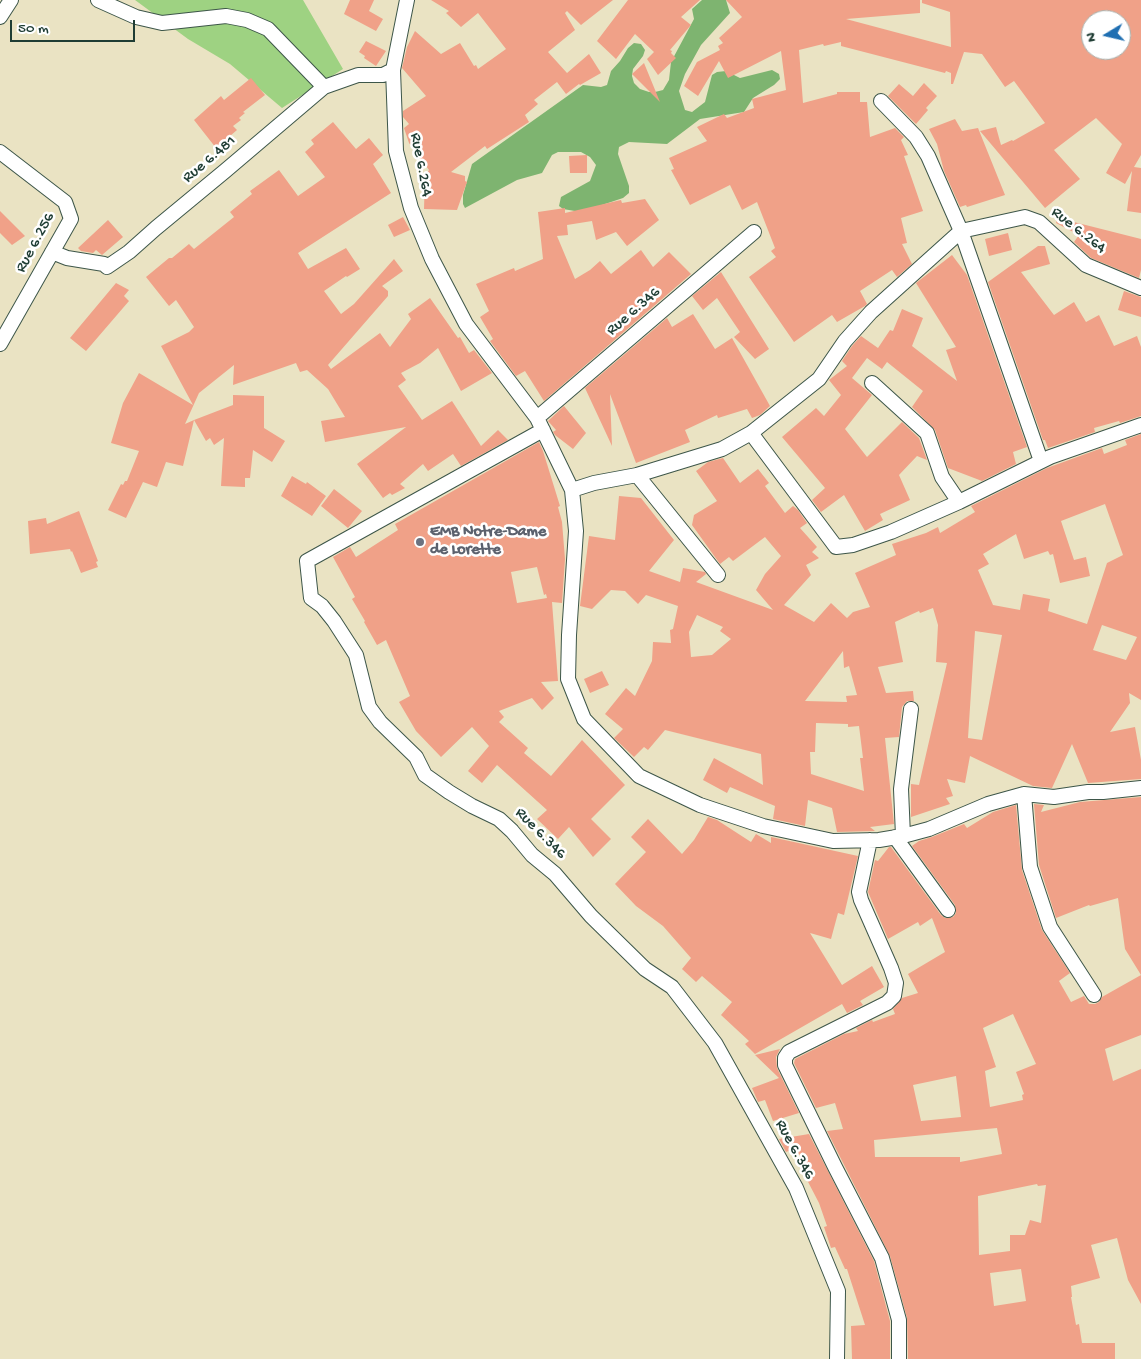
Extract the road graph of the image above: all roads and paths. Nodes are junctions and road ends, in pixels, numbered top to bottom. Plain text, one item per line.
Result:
1 (11, 0) edge
2 (98, 0) edge
3 (407, 0) edge
4 (0, 17) edge
5 (393, 70) junction
6 (324, 87) junction
7 (881, 101) dead end
8 (0, 152) edge
9 (961, 231) junction
10 (754, 232) dead end
11 (52, 252) junction
12 (1141, 288) edge
13 (0, 344) edge
14 (872, 383) dead end
15 (540, 424) junction
16 (1141, 426) edge
17 (751, 433) junction
18 (1041, 461) junction
19 (637, 475) junction
20 (572, 490) junction
21 (959, 502) junction
22 (718, 575) dead end
23 (911, 709) dead end
24 (1141, 788) edge
25 (1024, 794) junction
26 (899, 837) junction
27 (870, 840) junction
28 (948, 910) dead end
29 (1094, 995) dead end
30 (837, 1359) edge
31 (899, 1359) edge

1 - 4 street
2 - 6 street
3 - 5 street, Rue 6.264
5 - 6 street, Rue 6.481
5 - 15 street, Rue 6.264
6 - 11 street, Rue 6.481
7 - 9 street
8 - 11 street, Rue 6.256
9 - 12 street, Rue 6.264
9 - 17 street
9 - 18 street
10 - 15 street, Rue 6.346
11 - 13 street, Rue 6.256
14 - 21 street
15 - 20 street, Rue 6.264
15 - 30 street, Rue 6.346
16 - 18 street
17 - 19 street
17 - 21 street
18 - 21 street
19 - 20 street
19 - 22 street
20 - 27 street
23 - 26 street
24 - 25 street
25 - 26 street
25 - 29 street
26 - 27 street
26 - 28 street
27 - 31 street

